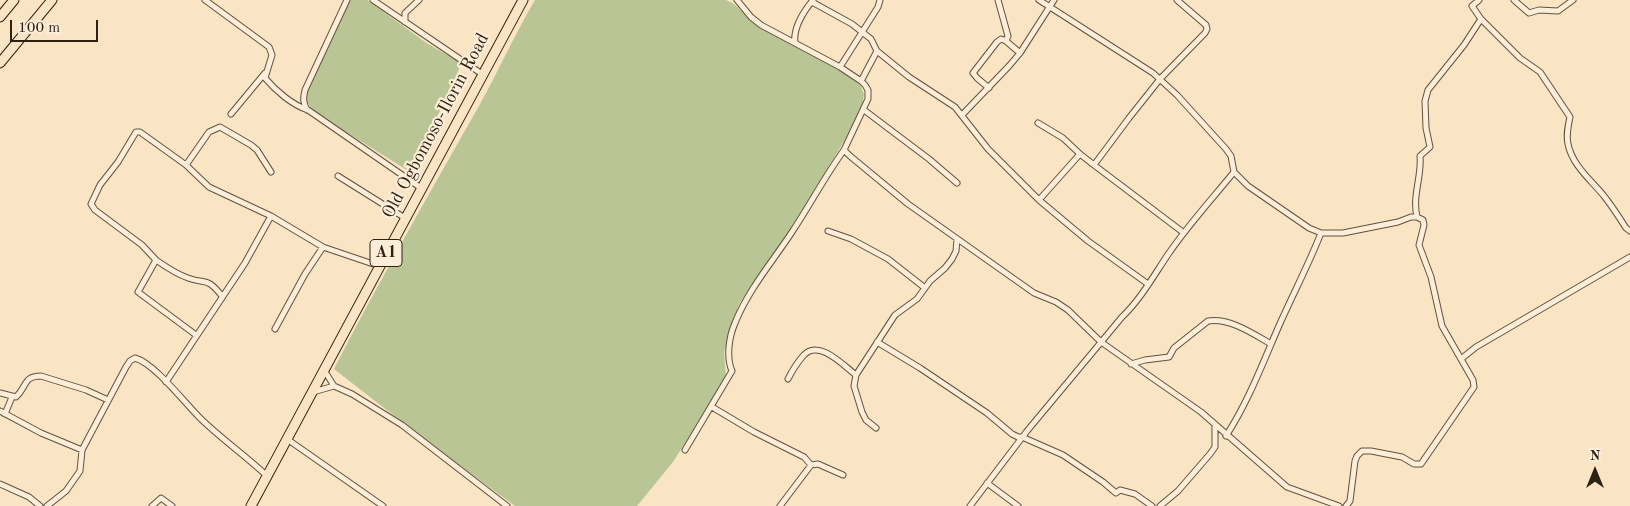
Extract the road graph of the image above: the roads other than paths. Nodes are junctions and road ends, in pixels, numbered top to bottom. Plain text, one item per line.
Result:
1 (14, 0) edge
2 (52, 0) edge
3 (205, 0) edge
4 (347, 0) edge
5 (373, 0) edge
6 (419, 0) edge
7 (522, 0) edge
8 (737, 0) edge
9 (880, 0) edge
10 (998, 0) edge
11 (1039, 0) edge
12 (1054, 0) edge
13 (1177, 0) edge
14 (1479, 0) edge
15 (1514, 0) edge
16 (1573, 0) edge
17 (812, 1) edge
18 (1048, 6) junction
19 (0, 17) edge
20 (1482, 19) junction
21 (405, 22) junction
22 (861, 32) junction
23 (1006, 41) junction
24 (795, 43) junction
25 (877, 51) junction
26 (1020, 53) junction
27 (0, 63) edge
28 (840, 67) junction
29 (265, 73) junction
30 (482, 74) junction
31 (1160, 79) junction
32 (861, 81) junction
33 (989, 88) junction
34 (308, 110) junction
35 (864, 110) junction
36 (230, 114) dead end
37 (962, 115) junction
38 (1038, 123) dead end
39 (844, 150) junction
40 (1080, 154) junction
41 (186, 165) junction
42 (1094, 165) junction
43 (271, 172) dead end
44 (1234, 172) junction
45 (338, 176) dead end
46 (957, 183) dead end
47 (421, 188) junction
48 (1039, 200) junction
49 (271, 216) junction
50 (1418, 217) junction
51 (404, 218) junction
52 (828, 231) dead end
53 (1630, 231) edge
54 (1184, 233) junction
55 (1321, 233) junction
56 (957, 239) junction
57 (323, 247) junction
58 (1630, 257) edge
59 (156, 260) junction
60 (379, 266) junction
61 (1148, 284) junction
62 (925, 288) junction
63 (222, 296) junction
64 (275, 329) dead end
65 (196, 335) junction
66 (877, 342) junction
67 (1101, 342) junction
68 (1271, 344) junction
69 (1461, 359) junction
70 (1131, 364) junction
71 (324, 370) junction
72 (856, 374) junction
73 (788, 379) dead end
74 (166, 382) junction
75 (334, 386) junction
76 (312, 392) junction
77 (0, 393) edge
78 (12, 397) junction
79 (108, 400) junction
80 (712, 407) junction
81 (3, 413) edge
82 (1215, 426) junction
83 (876, 428) dead end
84 (1022, 436) junction
85 (1226, 436) junction
86 (287, 438) junction
87 (82, 450) junction
88 (685, 450) dead end
89 (810, 465) junction
90 (266, 475) junction
91 (843, 475) dead end
92 (987, 483) junction
93 (0, 484) edge
94 (40, 506) edge
95 (47, 506) edge
96 (152, 506) edge
97 (172, 506) edge
98 (251, 506) edge
99 (383, 506) edge
100 (508, 506) edge
101 (780, 506) edge
102 (970, 506) edge
103 (1018, 506) edge
104 (1152, 506) edge
105 (1160, 506) edge
106 (1339, 506) edge
107 (1346, 506) edge

1 - 19 highway
2 - 27 highway
3 - 29 street
4 - 34 street
5 - 21 street
6 - 21 street
7 - 30 highway, Old Ogbomoso-Ilorin Road / A1
8 - 24 street
9 - 22 street
10 - 23 street
11 - 18 street
12 - 18 street
13 - 31 street
14 - 20 street
15 - 16 street
17 - 22 street
17 - 24 street
18 - 26 street
18 - 31 street
20 - 50 street
20 - 53 street
21 - 30 street
22 - 25 street
22 - 28 street
23 - 26 street
23 - 33 street
24 - 28 street
25 - 32 street
25 - 37 street
26 - 33 street
28 - 32 street
29 - 34 street
29 - 36 street
30 - 47 highway, Old Ogbomoso-Ilorin Road / A1
31 - 42 street
31 - 44 street
32 - 35 street
33 - 37 street
34 - 47 street
35 - 39 street
35 - 46 street
37 - 48 street
38 - 40 street
39 - 56 street
39 - 80 street
40 - 42 street
40 - 48 street
41 - 43 street
41 - 49 street
41 - 59 street
42 - 54 street
44 - 54 street
44 - 55 street
45 - 51 street
47 - 51 highway, Old Ogbomoso-Ilorin Road / A1
48 - 61 street
49 - 57 street
49 - 63 street
50 - 55 street
50 - 69 street
51 - 60 highway, Old Ogbomoso-Ilorin Road / A1
52 - 62 street
54 - 61 street
55 - 68 street
56 - 62 street
56 - 67 street
57 - 60 street
57 - 64 street
58 - 69 street
59 - 63 street
59 - 65 street
60 - 71 highway, Old Ogbomoso-Ilorin Road / A1
61 - 67 street
62 - 66 street
63 - 65 street
65 - 74 street
66 - 72 street
66 - 84 street
67 - 70 street
67 - 84 street
68 - 70 street
68 - 85 street
69 - 107 street
70 - 82 street
71 - 75 street
71 - 76 highway, Old Ogbomoso-Ilorin Road / A1
72 - 73 street
72 - 83 street
74 - 79 street
74 - 90 street
75 - 76 street
75 - 100 street
76 - 86 highway, Old Ogbomoso-Ilorin Road / A1
77 - 78 street
78 - 79 street
78 - 81 street
79 - 87 street
80 - 88 street
80 - 89 street
81 - 87 street
82 - 85 street
82 - 105 street
84 - 92 street
84 - 104 street
85 - 106 street
86 - 90 highway, Old Ogbomoso-Ilorin Road / A1
86 - 99 street
87 - 95 street
89 - 91 street
89 - 101 street
90 - 98 highway, Old Ogbomoso-Ilorin Road / A1
92 - 102 street
92 - 103 street
93 - 94 street
96 - 97 street

